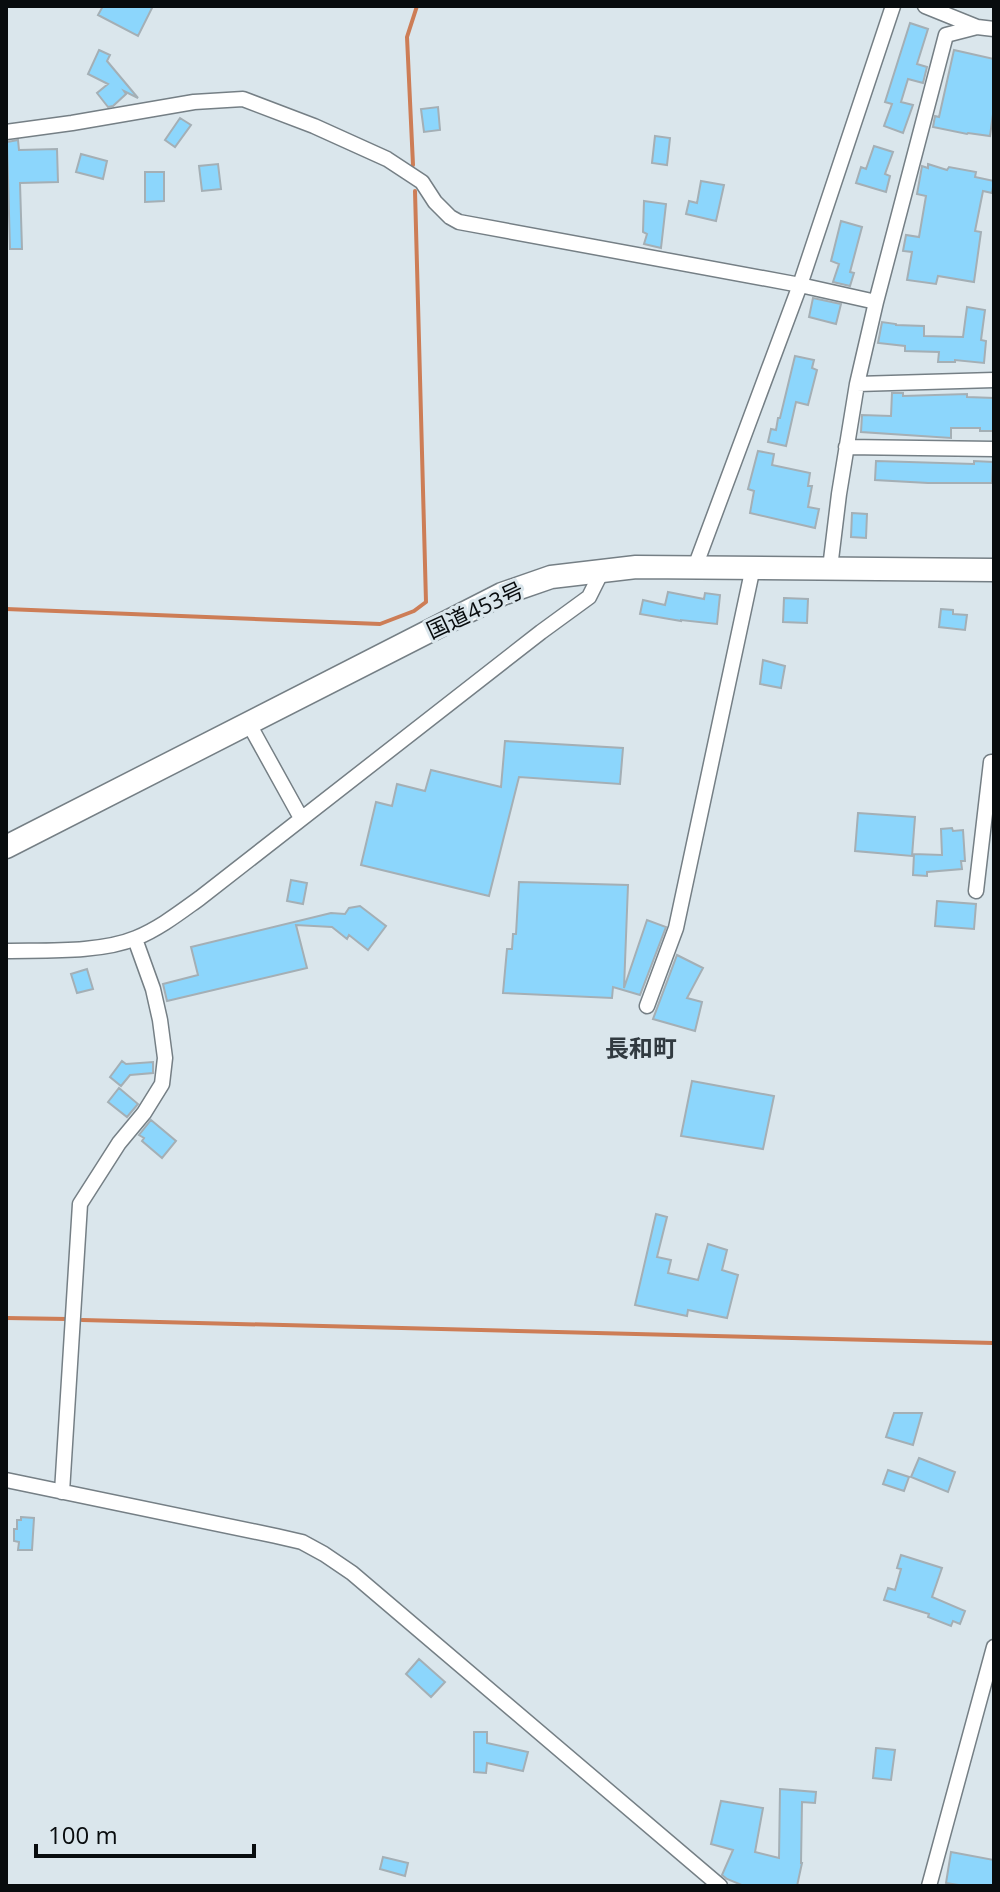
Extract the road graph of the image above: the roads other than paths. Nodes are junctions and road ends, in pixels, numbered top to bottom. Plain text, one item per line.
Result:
1 (893, 6) edge
2 (925, 6) edge
3 (977, 27) junction
4 (994, 29) edge
5 (6, 132) edge
6 (800, 285) junction
7 (876, 302) junction
8 (994, 380) edge
9 (857, 384) junction
10 (846, 447) junction
11 (994, 449) edge
12 (695, 567) junction
13 (753, 567) junction
14 (830, 568) junction
15 (603, 569) junction
16 (994, 570) edge
17 (249, 724) junction
18 (994, 763) edge
19 (301, 818) junction
20 (6, 847) edge
21 (976, 891) dead end
22 (135, 939) junction
23 (6, 951) edge
24 (647, 1006) dead end
25 (6, 1480) edge
26 (62, 1492) junction
27 (994, 1647) edge
28 (720, 1886) edge
29 (929, 1886) edge

1 - 6 street
2 - 3 street
3 - 4 street
3 - 7 street
5 - 6 street
6 - 7 street
6 - 12 street
7 - 9 street
8 - 9 street
9 - 10 street
10 - 11 street
10 - 14 street
12 - 13 highway, 国道453号
12 - 15 highway, 国道453号
13 - 14 highway, 国道453号
13 - 24 street
14 - 16 highway, 国道453号
15 - 17 highway, 国道453号
15 - 19 street
17 - 19 street
17 - 20 highway, 国道453号
18 - 21 street
19 - 22 street
22 - 23 street
22 - 26 street
25 - 26 street
26 - 28 street
27 - 29 street

